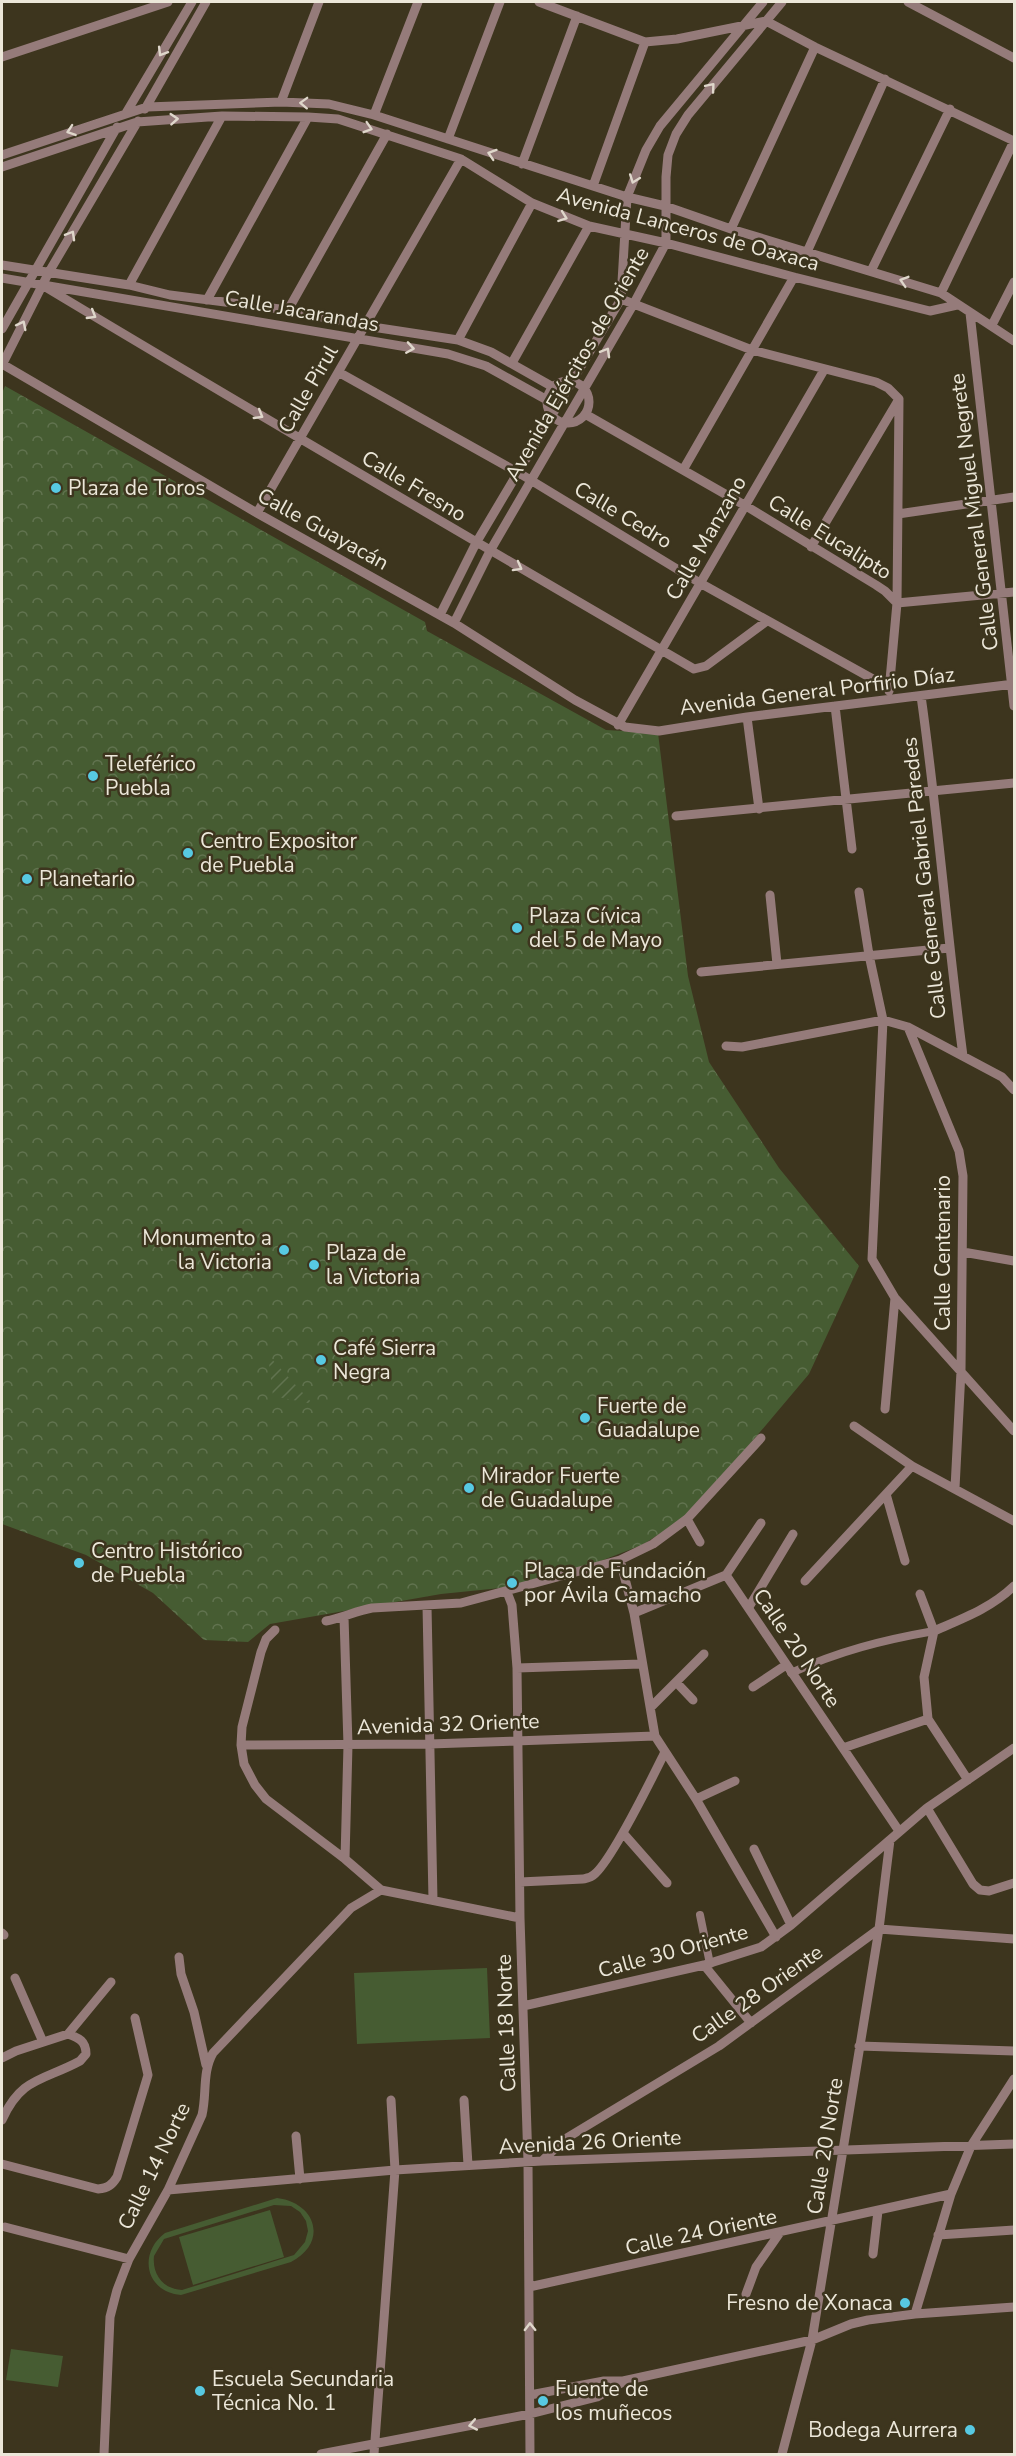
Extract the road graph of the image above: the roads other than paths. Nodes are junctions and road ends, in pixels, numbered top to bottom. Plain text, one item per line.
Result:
1 (168, 2) edge
2 (192, 2) edge
3 (206, 2) edge
4 (319, 2) edge
5 (418, 2) edge
6 (500, 2) edge
7 (539, 2) edge
8 (764, 2) edge
9 (782, 2) edge
10 (908, 2) edge
11 (578, 16) junction
12 (766, 21) junction
13 (744, 25) junction
14 (645, 42) junction
15 (815, 46) junction
16 (2, 57) edge
17 (1014, 58) edge
18 (885, 79) junction
19 (281, 102) junction
20 (147, 107) junction
21 (950, 109) junction
22 (126, 112) junction
23 (374, 114) junction
24 (222, 116) junction
25 (308, 117) junction
26 (137, 122) junction
27 (117, 127) junction
28 (387, 134) junction
29 (448, 139) junction
30 (1014, 141) edge
31 (2, 155) edge
32 (461, 159) junction
33 (522, 164) junction
34 (2, 167) edge
35 (593, 186) junction
36 (627, 197) junction
37 (532, 203) junction
38 (665, 206) junction
39 (589, 226) junction
40 (731, 230) junction
41 (626, 234) junction
42 (666, 243) junction
43 (807, 252) junction
44 (2, 264) edge
45 (34, 270) junction
46 (871, 271) junction
47 (49, 272) junction
48 (2, 278) edge
49 (794, 278) junction
50 (1014, 282) edge
51 (27, 283) junction
52 (42, 285) junction
53 (129, 285) junction
54 (941, 293) junction
55 (170, 295) junction
56 (621, 299) junction
57 (207, 300) junction
58 (633, 305) junction
59 (957, 305) junction
60 (166, 306) junction
61 (246, 306) junction
62 (288, 310) junction
63 (970, 313) junction
64 (242, 319) junction
65 (992, 325) junction
66 (366, 326) junction
67 (2, 329) edge
68 (358, 339) junction
69 (458, 340) junction
70 (1014, 341) edge
71 (752, 350) junction
72 (491, 352) junction
73 (512, 363) junction
74 (2, 365) edge
75 (486, 366) junction
76 (824, 370) junction
77 (340, 373) junction
78 (572, 381) junction
79 (553, 387) junction
80 (585, 388) junction
81 (899, 399) junction
82 (547, 400) junction
83 (585, 414) junction
84 (552, 415) junction
85 (565, 423) junction
86 (300, 440) junction
87 (683, 470) junction
88 (519, 473) junction
89 (532, 481) junction
90 (1014, 497) edge
91 (990, 500) junction
92 (746, 506) junction
93 (257, 513) junction
94 (898, 514) junction
95 (476, 543) junction
96 (811, 547) junction
97 (490, 551) junction
98 (700, 583) junction
99 (1014, 592) edge
100 (1002, 594) junction
101 (897, 603) junction
102 (440, 615) junction
103 (767, 621) junction
104 (454, 623) junction
105 (661, 650) junction
106 (1013, 684) edge
107 (889, 688) junction
108 (921, 696) junction
109 (890, 699) junction
110 (835, 706) junction
111 (1014, 706) edge
112 (747, 717) junction
113 (621, 726) junction
114 (1014, 783) edge
115 (934, 792) junction
116 (847, 799) junction
117 (759, 809) junction
118 (676, 816) dead end
119 (852, 849) dead end
120 (859, 892) dead end
121 (770, 895) dead end
122 (949, 948) junction
123 (868, 955) junction
124 (777, 964) junction
125 (701, 972) dead end
126 (883, 1020) junction
127 (909, 1027) junction
128 (726, 1046) dead end
129 (963, 1056) junction
130 (1014, 1090) edge
131 (963, 1252) junction
132 (1014, 1261) edge
133 (895, 1298) junction
134 (961, 1371) junction
135 (885, 1409) dead end
136 (854, 1426) dead end
137 (1014, 1431) edge
138 (760, 1438) dead end
139 (912, 1466) junction
140 (955, 1488) junction
141 (886, 1494) junction
142 (687, 1520) junction
143 (1014, 1521) edge
144 (761, 1523) dead end
145 (794, 1534) dead end
146 (700, 1542) dead end
147 (620, 1560) junction
148 (905, 1561) dead end
149 (726, 1575) junction
150 (805, 1581) dead end
151 (1014, 1586) edge
152 (507, 1592) junction
153 (920, 1594) dead end
154 (427, 1606) junction
155 (749, 1607) junction
156 (634, 1613) junction
157 (344, 1617) junction
158 (326, 1621) dead end
159 (275, 1630) dead end
160 (934, 1631) junction
161 (704, 1654) dead end
162 (641, 1664) junction
163 (517, 1668) junction
164 (789, 1669) junction
165 (676, 1682) junction
166 (753, 1687) dead end
167 (693, 1700) dead end
168 (651, 1707) junction
169 (928, 1719) junction
170 (655, 1736) junction
171 (518, 1741) junction
172 (430, 1743) junction
173 (241, 1744) junction
174 (348, 1745) junction
175 (843, 1748) junction
176 (1014, 1750) edge
177 (665, 1752) junction
178 (968, 1780) junction
179 (735, 1781) dead end
180 (696, 1799) junction
181 (927, 1808) junction
182 (899, 1831) junction
183 (623, 1833) junction
184 (890, 1840) junction
185 (754, 1849) dead end
186 (345, 1859) junction
187 (520, 1882) junction
188 (667, 1883) dead end
189 (1014, 1883) edge
190 (381, 1890) junction
191 (433, 1900) junction
192 (700, 1915) dead end
193 (520, 1918) junction
194 (792, 1925) junction
195 (879, 1929) junction
196 (776, 1937) junction
197 (1014, 1939) edge
198 (179, 1957) dead end
199 (707, 1965) junction
200 (15, 1978) dead end
201 (111, 1982) dead end
202 (523, 2006) junction
203 (135, 2018) dead end
204 (751, 2023) junction
205 (68, 2034) junction
206 (43, 2042) junction
207 (859, 2046) junction
208 (1014, 2051) edge
209 (2, 2058) edge
210 (206, 2065) junction
211 (1014, 2079) edge
212 (392, 2100) dead end
213 (464, 2100) dead end
214 (2, 2120) edge
215 (296, 2136) dead end
216 (1014, 2144) edge
217 (971, 2146) junction
218 (842, 2151) junction
219 (542, 2161) junction
220 (528, 2162) junction
221 (2, 2164) edge
222 (468, 2166) junction
223 (394, 2170) junction
224 (300, 2179) junction
225 (168, 2190) junction
226 (951, 2194) junction
227 (878, 2211) junction
228 (831, 2222) junction
229 (5, 2227) dead end
230 (1014, 2230) edge
231 (779, 2234) junction
232 (938, 2235) junction
233 (873, 2254) dead end
234 (129, 2259) junction
235 (529, 2288) junction
236 (746, 2295) dead end
237 (1014, 2307) edge
238 (915, 2314) junction
239 (812, 2340) junction
240 (623, 2381) junction
241 (530, 2395) junction
242 (530, 2414) junction
243 (374, 2449) edge
244 (104, 2454) edge
245 (321, 2454) edge
246 (530, 2454) edge
247 (782, 2454) edge

1 - 16 street
2 -> 22 street
3 - 20 street
4 - 19 street
5 - 23 street
6 - 29 street
7 - 11 street
8 - 13 street, Avenida Ejércitos de Oriente
9 - 12 street, Avenida Ejércitos de Oriente
10 - 17 street
11 - 14 street
11 - 33 street
12 - 13 street
12 - 15 street
38 -> 12 street, Avenida Ejércitos de Oriente
13 - 14 street
13 -> 36 street, Avenida Ejércitos de Oriente
14 - 35 street
15 - 18 street
15 - 40 street
18 - 21 street
18 - 43 street
19 - 20 street, Avenida Lanceros de Oaxaca
23 -> 19 street, Avenida Lanceros de Oaxaca
20 - 22 street, Avenida Lanceros de Oaxaca
20 - 26 street
21 - 30 street
21 - 46 street
22 - 27 street
22 -> 31 street, Avenida Lanceros de Oaxaca
23 - 29 street, Avenida Lanceros de Oaxaca
24 - 25 street, Avenida Lanceros de Oaxaca
26 -> 24 street, Avenida Lanceros de Oaxaca
24 - 53 street
25 -> 28 street, Avenida Lanceros de Oaxaca
25 - 57 street
26 - 27 street, Avenida Lanceros de Oaxaca
47 -> 26 street
27 - 34 street, Avenida Lanceros de Oaxaca
27 - 45 street
28 - 32 street, Avenida Lanceros de Oaxaca
28 - 62 street
33 -> 29 street, Avenida Lanceros de Oaxaca
30 - 54 street
32 - 37 street, Avenida Lanceros de Oaxaca
32 - 66 street, Calle Pirul
33 - 35 street, Avenida Lanceros de Oaxaca
35 - 36 street, Avenida Lanceros de Oaxaca
36 - 38 street, Avenida Lanceros de Oaxaca
36 - 41 street, Avenida Ejércitos de Oriente
37 -> 39 street, Avenida Lanceros de Oaxaca
37 - 69 street
38 - 40 street, Avenida Lanceros de Oaxaca
38 - 42 street, Avenida Ejércitos de Oriente
39 - 41 street, Avenida Lanceros de Oaxaca
39 - 73 street
40 - 43 street, Avenida Lanceros de Oaxaca
41 - 42 street, Avenida Lanceros de Oaxaca
41 - 56 street, Avenida Ejércitos de Oriente
42 - 49 street, Avenida Lanceros de Oaxaca
42 - 58 street, Avenida Ejércitos de Oriente
43 - 46 street, Avenida Lanceros de Oaxaca
44 - 45 street, Calle Jacarandas
45 - 47 street, Calle Jacarandas
45 - 51 street
54 -> 46 street, Avenida Lanceros de Oaxaca
47 - 52 street
47 - 53 street, Calle Jacarandas
48 - 51 street, Calle Jacarandas
49 - 59 street, Avenida Lanceros de Oaxaca
49 - 71 street
50 - 65 street
51 - 52 street, Calle Jacarandas
51 - 67 street
52 - 60 street, Calle Jacarandas
74 -> 52 street
52 -> 86 street, Calle Fresno
53 - 55 street, Calle Jacarandas
54 - 59 street, Avenida Lanceros de Oaxaca
55 - 57 street, Calle Jacarandas
55 - 60 street
56 - 58 street
56 - 78 street, Avenida Ejércitos de Oriente
57 - 61 street, Calle Jacarandas
58 - 71 street
80 -> 58 street, Avenida Ejércitos de Oriente
59 - 63 street, Avenida Lanceros de Oaxaca
60 - 64 street, Calle Jacarandas
61 - 62 street, Calle Jacarandas
61 - 64 street
62 - 66 street, Calle Jacarandas
63 - 65 street, Avenida Lanceros de Oaxaca
63 - 91 street, Calle General Miguel Negrete
64 - 68 street, Calle Jacarandas
65 - 70 street, Avenida Lanceros de Oaxaca
66 - 68 street, Calle Pirul
66 - 69 street, Calle Jacarandas
68 -> 75 street, Calle Jacarandas
68 - 77 street, Calle Pirul
69 - 72 street, Calle Jacarandas
71 - 76 street
71 - 87 street
72 - 73 street, Calle Jacarandas
72 - 75 street
73 - 79 street, Calle Jacarandas
74 - 93 street, Calle Guayacán
75 - 82 street, Calle Jacarandas
76 - 81 street
76 - 92 street, Calle Manzano
77 - 86 street, Calle Pirul
77 - 88 street, Calle Cedro
78 - 79 street
78 - 80 street
78 - 84 street, Avenida Ejércitos de Oriente
79 - 82 street
80 - 83 street
80 - 85 street, Avenida Ejércitos de Oriente
81 - 94 street
81 - 96 street
82 - 84 street
83 - 85 street
83 - 87 street, Calle Eucalipto
84 - 85 street
84 - 88 street, Avenida Ejércitos de Oriente
85 - 89 street, Avenida Ejércitos de Oriente
86 - 93 street, Calle Pirul
86 - 95 street, Calle Fresno
87 - 92 street, Calle Eucalipto
88 - 89 street, Calle Cedro
88 - 95 street, Avenida Ejércitos de Oriente
89 - 97 street, Avenida Ejércitos de Oriente
89 - 98 street, Calle Cedro
90 - 91 street
91 - 94 street
91 - 100 street, Calle General Miguel Negrete
92 - 96 street, Calle Eucalipto
92 - 98 street, Calle Manzano
93 - 102 street, Calle Guayacán
94 - 101 street
95 - 97 street, Calle Fresno
95 - 102 street, Avenida Ejércitos de Oriente
96 - 101 street, Calle Eucalipto
97 - 104 street, Avenida Ejércitos de Oriente
97 -> 105 street, Calle Fresno
98 - 103 street, Calle Cedro
98 - 105 street, Calle Manzano
99 - 100 street
100 - 101 street
100 - 106 street, Calle General Miguel Negrete
101 - 107 street
102 - 104 street, Calle Guayacán
103 - 105 street, Calle Fresno
103 - 107 street, Calle Cedro
104 - 113 street, Calle Guayacán
105 - 113 street, Calle Manzano
106 - 108 street, Avenida General Porfirio Díaz
106 - 111 street, Calle General Miguel Negrete
107 - 109 street
108 - 109 street, Avenida General Porfirio Díaz
108 - 115 street, Calle General Gabriel Paredes
109 - 110 street, Avenida General Porfirio Díaz
110 - 112 street, Avenida General Porfirio Díaz
110 - 116 street
112 - 113 street, Avenida General Porfirio Díaz
112 - 117 street
114 - 115 street
115 - 116 street
115 - 122 street, Calle General Gabriel Paredes
116 - 117 street
116 - 119 street
117 - 118 street
120 - 123 street
121 - 124 street
122 - 123 street
122 - 129 street, Calle General Gabriel Paredes
123 - 124 street
123 - 126 street
124 - 125 street
126 - 127 street
126 - 128 street
126 - 133 street
127 - 129 street
127 - 131 street, Calle Centenario
129 - 130 street
131 - 132 street
131 - 134 street, Calle Centenario
133 - 134 street
133 - 135 street
134 - 137 street
134 - 140 street, Calle Centenario
136 - 139 street
138 - 142 street
139 - 140 street
139 - 141 street
140 - 143 street
141 - 148 street
141 - 150 street
142 - 146 street
142 - 147 street
144 - 149 street
145 - 155 street
147 - 152 street
147 - 156 street
149 - 155 street, Calle 20 Norte
149 - 156 street
151 - 160 street
152 - 154 street
152 - 163 street, Calle 18 Norte
153 - 160 street
154 - 157 street
154 - 172 street
155 - 164 street, Calle 20 Norte
156 - 162 street
157 - 158 street
157 - 174 street
159 - 173 street
160 - 164 street
160 - 169 street
161 - 165 street
162 - 163 street
162 - 168 street
163 - 171 street, Calle 18 Norte
164 - 166 street
164 - 175 street, Calle 20 Norte
165 - 167 street
165 - 168 street
168 - 170 street
169 - 175 street
169 - 178 street
170 - 171 street, Avenida 32 Oriente
170 - 177 street
171 - 172 street, Avenida 32 Oriente
171 - 187 street, Calle 18 Norte
172 - 174 street, Avenida 32 Oriente
172 - 191 street
173 - 174 street, Avenida 32 Oriente
173 - 186 street
174 - 186 street
175 - 182 street, Calle 20 Norte
176 - 178 street, Calle 30 Oriente
177 - 180 street
177 - 183 street
178 - 181 street, Calle 30 Oriente
179 - 180 street
180 - 196 street
181 - 182 street, Calle 30 Oriente
181 - 189 street
182 - 184 street, Calle 30 Oriente
183 - 187 street
183 - 188 street
184 - 194 street, Calle 30 Oriente
184 - 195 street, Calle 20 Norte
185 - 194 street
186 - 190 street
187 - 193 street, Calle 18 Norte
190 - 191 street
190 - 210 street
191 - 193 street
192 - 199 street
193 - 202 street, Calle 18 Norte
194 - 196 street, Calle 30 Oriente
195 - 197 street
195 - 204 street, Calle 28 Oriente
195 - 207 street, Calle 20 Norte
196 - 199 street, Calle 30 Oriente
198 - 210 street, Calle 14 Norte
199 - 202 street, Calle 30 Oriente
199 - 204 street
200 - 206 street
201 - 205 street
202 - 220 street, Calle 18 Norte
203 - 221 street
204 - 219 street, Calle 28 Oriente
205 - 206 street
205 - 214 street
206 - 209 street
207 - 208 street
207 - 218 street, Calle 20 Norte
210 - 225 street, Calle 14 Norte
211 - 217 street
212 - 223 street
213 - 222 street
215 - 224 street
216 - 217 street, Avenida 26 Oriente
217 - 218 street, Avenida 26 Oriente
217 - 226 street
218 - 219 street, Avenida 26 Oriente
218 - 228 street, Calle 20 Norte
219 - 220 street, Avenida 26 Oriente
220 - 222 street, Avenida 26 Oriente
220 - 235 street, Calle 18 Norte
222 - 223 street, Avenida 26 Oriente
223 - 224 street, Avenida 26 Oriente
223 - 243 street
224 - 225 street, Avenida 26 Oriente
225 - 234 street, Calle 14 Norte
226 - 227 street, Calle 24 Oriente
226 - 232 street
227 - 228 street, Calle 24 Oriente
227 - 233 street
228 - 231 street, Calle 24 Oriente
228 - 239 street, Calle 20 Norte
229 - 234 street
230 - 232 street
231 - 235 street, Calle 24 Oriente
231 - 236 street
232 - 238 street
234 - 244 street, Calle 14 Norte
241 -> 235 street, Calle 18 Norte
237 - 238 street
238 - 239 street
239 - 240 street
239 - 247 street, Calle 20 Norte
240 - 241 street
240 - 242 street
241 - 242 street, Calle 18 Norte
242 -> 243 street
242 - 246 street, Calle 18 Norte
243 - 245 street

